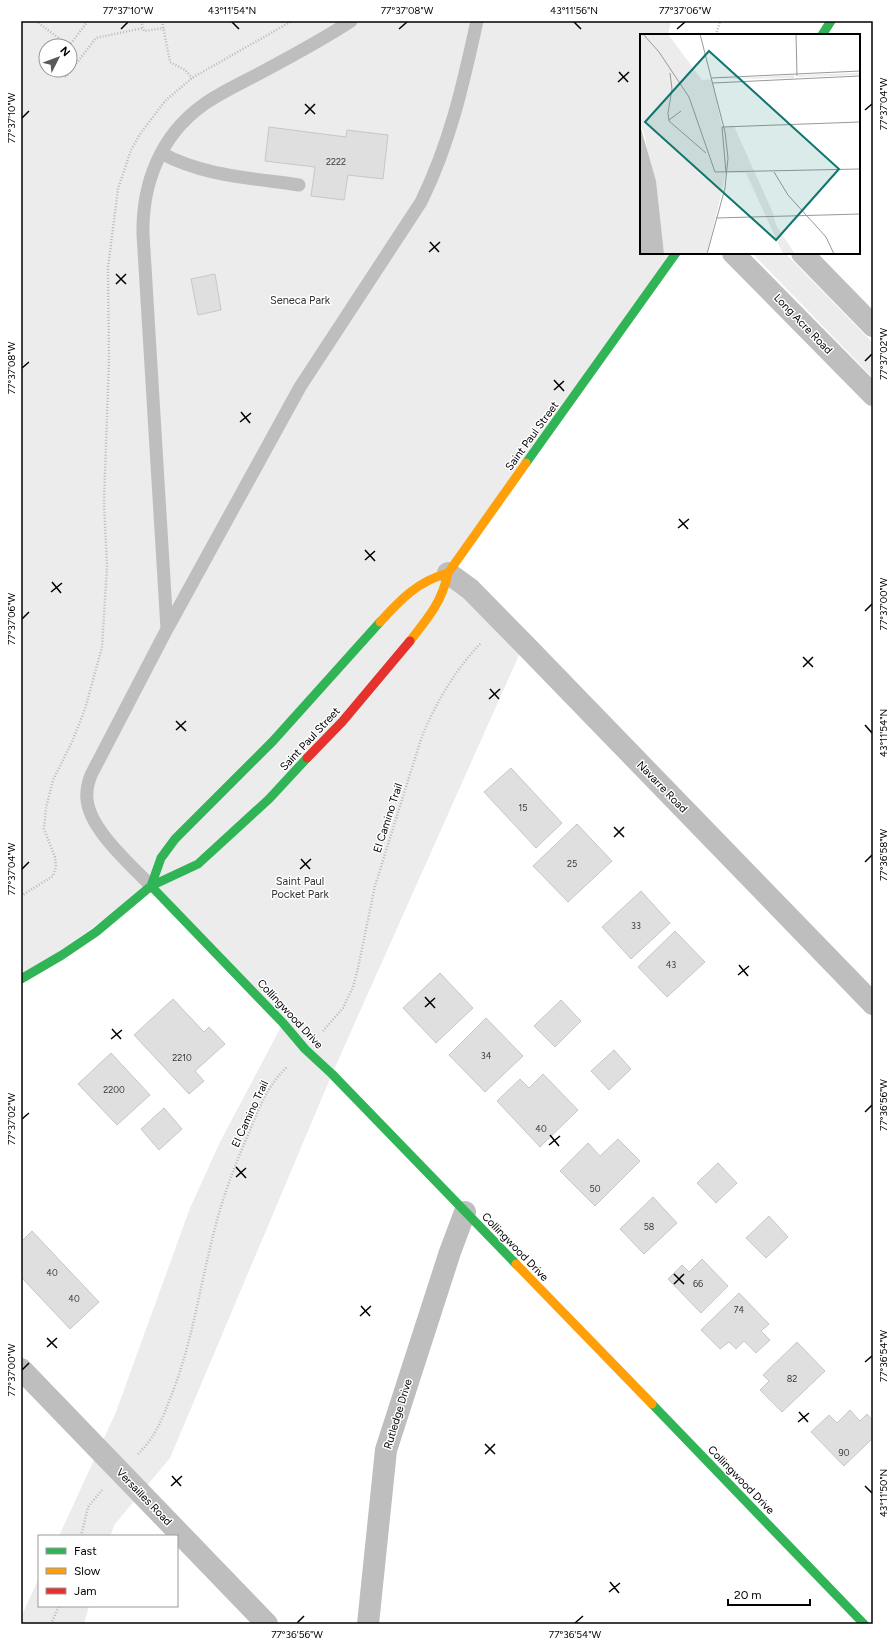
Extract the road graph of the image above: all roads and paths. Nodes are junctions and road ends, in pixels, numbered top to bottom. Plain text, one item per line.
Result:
1 (36, 21) edge
2 (88, 21) edge
3 (141, 21) edge
4 (162, 21) edge
5 (292, 21) edge
6 (351, 21) edge
7 (477, 21) edge
8 (720, 21) edge
9 (831, 21) edge
10 (143, 28) junction
11 (164, 28) junction
12 (716, 34) edge
13 (823, 34) edge
14 (58, 38) edge
15 (75, 38) edge
16 (78, 62) edge
17 (192, 78) junction
18 (161, 153) junction
19 (299, 185) dead end
20 (675, 254) edge
21 (734, 254) edge
22 (803, 254) edge
23 (873, 326) edge
24 (873, 395) edge
25 (448, 573) junction
26 (167, 629) junction
27 (481, 643) dead end
28 (151, 886) junction
29 (21, 896) edge
30 (21, 979) edge
31 (873, 1004) edge
32 (305, 1049) junction
33 (465, 1212) junction
34 (21, 1369) edge
35 (120, 1472) junction
36 (81, 1535) edge
37 (59, 1607) edge
38 (51, 1624) edge
39 (266, 1624) edge
40 (368, 1624) edge
41 (864, 1624) edge

1 - 14 path
2 - 15 path
3 - 10 path
4 - 11 path
5 - 17 path
6 - 18 lane
7 - 26 lane
8 - 12 path
9 - 13 main road
10 - 11 path
10 - 16 path
11 - 17 path
17 - 29 path
18 - 19 lane
18 - 26 lane
20 - 25 main road, Saint Paul Street
21 - 24 street, Long Acre Road
22 - 23 street
25 - 28 main road
25 - 28 main road, Saint Paul Street
25 - 31 street, Navarre Road
26 - 28 lane
27 - 32 path, El Camino Trail
28 - 30 main road, Saint Paul Street
28 - 32 main road, Collingwood Drive
32 - 33 main road, Collingwood Drive
32 - 35 path, El Camino Trail
33 - 40 street, Rutledge Drive
33 - 41 main road, Collingwood Drive
34 - 35 street, Versailles Road
35 - 36 path, El Camino Trail
35 - 39 street, Versailles Road
37 - 38 path

